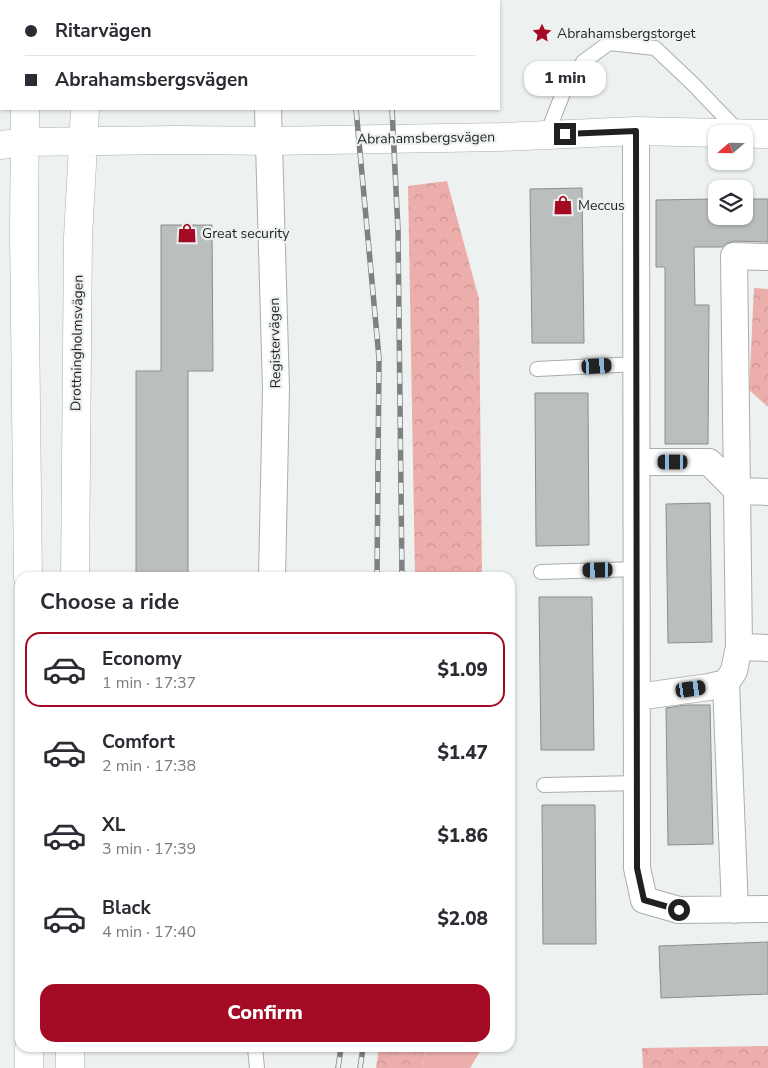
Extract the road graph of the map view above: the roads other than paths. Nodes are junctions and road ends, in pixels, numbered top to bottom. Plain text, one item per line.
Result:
1 (25, 110) edge
2 (84, 110) edge
3 (268, 110) edge
4 (732, 125) edge
5 (636, 131) junction
6 (708, 132) edge
7 (753, 133) edge
8 (547, 134) junction
9 (768, 134) edge
10 (270, 141) junction
11 (84, 142) junction
12 (13, 144) edge
13 (768, 256) edge
14 (636, 364) junction
15 (537, 369) dead end
16 (637, 462) junction
17 (738, 491) junction
18 (768, 492) edge
19 (637, 570) junction
20 (28, 572) edge
21 (74, 572) edge
22 (272, 572) edge
23 (541, 572) dead end
24 (738, 647) junction
25 (768, 648) edge
26 (726, 683) junction
27 (637, 696) junction
28 (638, 783) junction
29 (544, 785) dead end
30 (735, 910) junction
31 (768, 910) edge
32 (29, 1052) edge
33 (70, 1052) edge
34 (255, 1052) edge
35 (29, 1068) edge
36 (70, 1068) edge
37 (257, 1068) edge

1 - 12 main road
2 - 11 main road, Drottningholmsvägen
3 - 10 street, Registervägen
4 - 8 lane
5 - 6 main road, Abrahamsbergsvägen
5 - 8 main road, Abrahamsbergsvägen
5 - 14 street
7 - 9 main road, Abrahamsbergsvägen
8 - 10 main road, Abrahamsbergsvägen
10 - 11 main road, Abrahamsbergsvägen
10 - 22 street, Registervägen
11 - 12 main road, Abrahamsbergsvägen
11 - 21 main road, Drottningholmsvägen
12 - 20 main road
13 - 17 street
14 - 15 lane
14 - 16 street
16 - 17 street
16 - 19 street
17 - 18 street
17 - 24 street
19 - 23 lane
19 - 27 street
24 - 25 street
24 - 26 street
26 - 27 street
26 - 30 street
27 - 28 street
28 - 29 lane
28 - 30 street
30 - 31 street
32 - 35 main road
33 - 36 main road
34 - 37 lane

